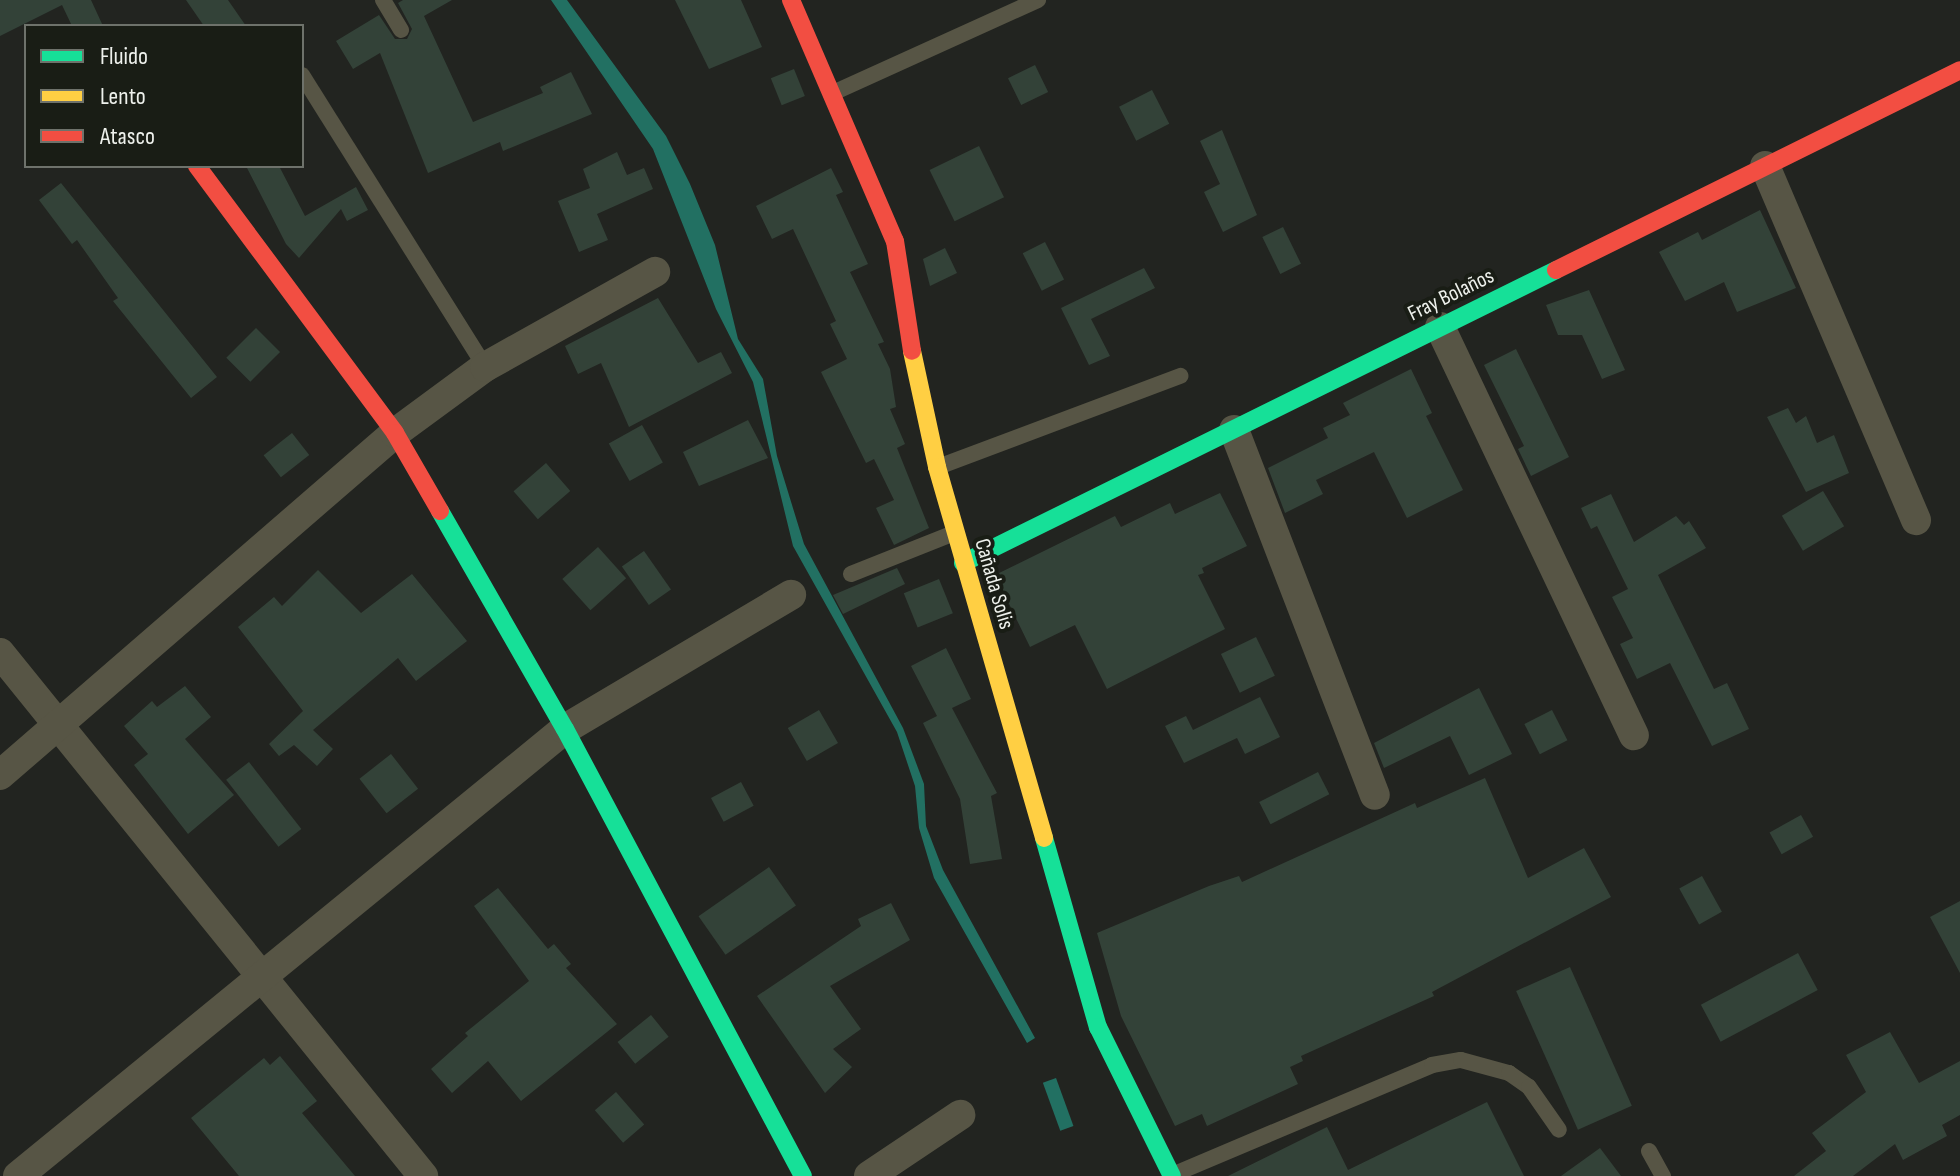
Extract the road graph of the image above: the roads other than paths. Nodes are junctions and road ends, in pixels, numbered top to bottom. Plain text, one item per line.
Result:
1 (383, 0) edge
2 (791, 0) edge
3 (1038, 0) edge
4 (401, 30) dead end
5 (1960, 70) edge
6 (304, 78) edge
7 (833, 93) junction
8 (1765, 166) junction
9 (198, 168) edge
10 (655, 272) dead end
11 (1440, 327) junction
12 (485, 367) junction
13 (1180, 376) dead end
14 (1234, 430) junction
15 (395, 433) junction
16 (937, 467) junction
17 (1916, 520) dead end
18 (954, 533) junction
19 (963, 563) junction
20 (851, 574) dead end
21 (791, 595) dead end
22 (0, 653) edge
23 (59, 728) junction
24 (565, 729) junction
25 (1634, 735) dead end
26 (0, 775) edge
27 (1375, 795) dead end
28 (259, 977) junction
29 (960, 1115) dead end
30 (1559, 1130) dead end
31 (1649, 1151) dead end
32 (18, 1176) edge
33 (423, 1176) edge
34 (803, 1176) edge
35 (869, 1176) edge
36 (1172, 1176) edge
37 (1663, 1176) edge

1 - 4 lane
2 - 7 street, Cañada Solis
3 - 7 lane
5 - 8 street, Fray Bolaños
6 - 12 lane
7 - 16 street, Cañada Solis
8 - 11 street, Fray Bolaños
8 - 17 street
9 - 15 street
10 - 12 street
11 - 14 street, Fray Bolaños
11 - 25 street
12 - 15 street
13 - 16 lane
14 - 19 street, Fray Bolaños
14 - 27 street
15 - 23 street
15 - 24 street
16 - 18 street, Cañada Solis
18 - 19 street, Cañada Solis
18 - 20 lane
19 - 36 street, Cañada Solis
21 - 24 street
22 - 23 street
23 - 26 street
23 - 28 street
24 - 28 street
24 - 34 street
28 - 32 street
28 - 33 street
29 - 35 street
30 - 36 lane
31 - 37 lane

